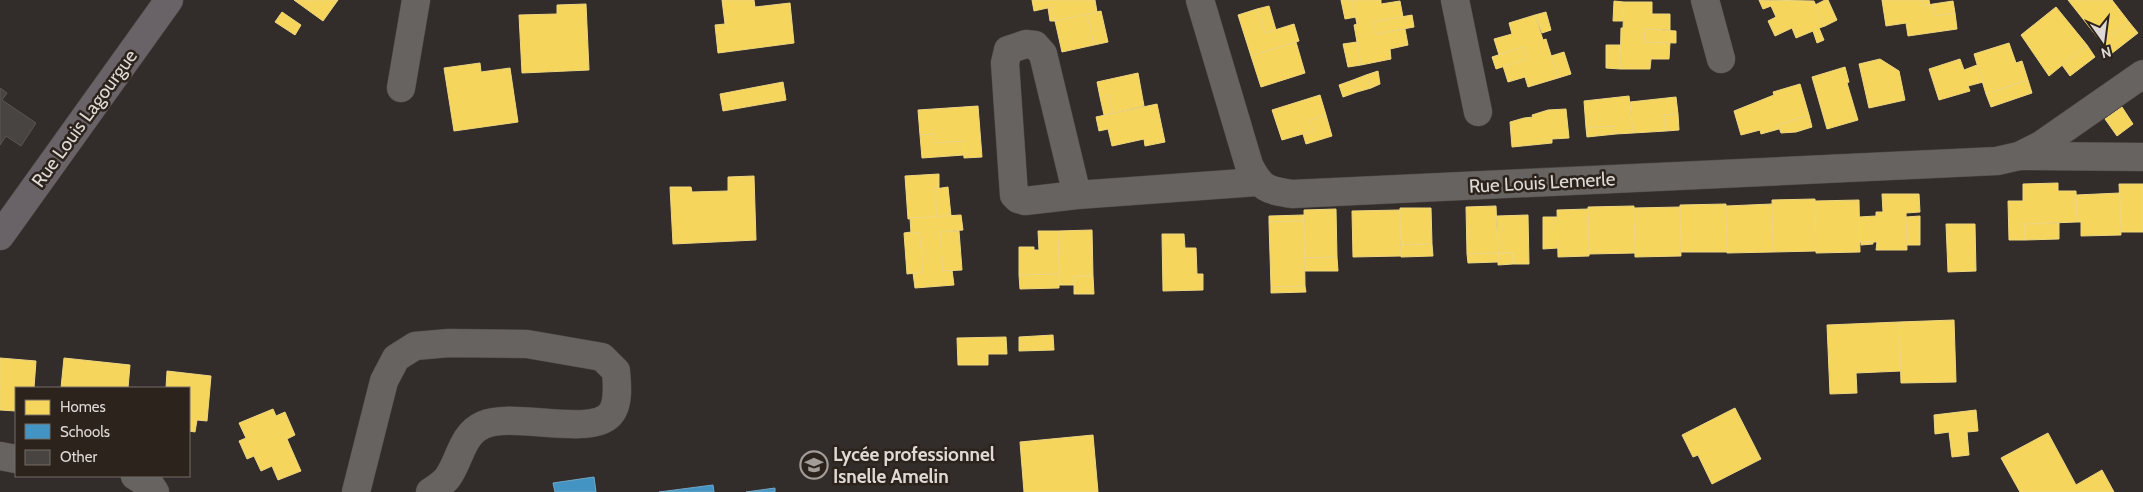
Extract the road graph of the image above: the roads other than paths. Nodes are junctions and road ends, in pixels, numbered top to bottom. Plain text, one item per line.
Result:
1 (169, 0) edge
2 (416, 0) edge
3 (1200, 0) edge
4 (1455, 0) edge
5 (1705, 0) edge
6 (1721, 59) dead end
7 (2143, 74) edge
8 (401, 88) dead end
9 (1478, 112) dead end
10 (2019, 156) junction
11 (2143, 157) edge
12 (1258, 182) junction
13 (1077, 195) junction
14 (0, 236) edge
15 (0, 456) edge
16 (15, 458) edge
17 (137, 477) edge
18 (155, 492) edge
19 (356, 492) edge
20 (430, 492) edge

1 - 14 main road, Rue Louis Lagourgue
2 - 8 street
3 - 12 street
4 - 9 street
5 - 6 street
7 - 10 street, Rue Louis Lemerle
10 - 11 street, Rue Louis Lemerle
10 - 12 street, Rue Louis Lemerle
12 - 13 street
13 - 13 street
15 - 16 street
17 - 18 street
19 - 20 street

